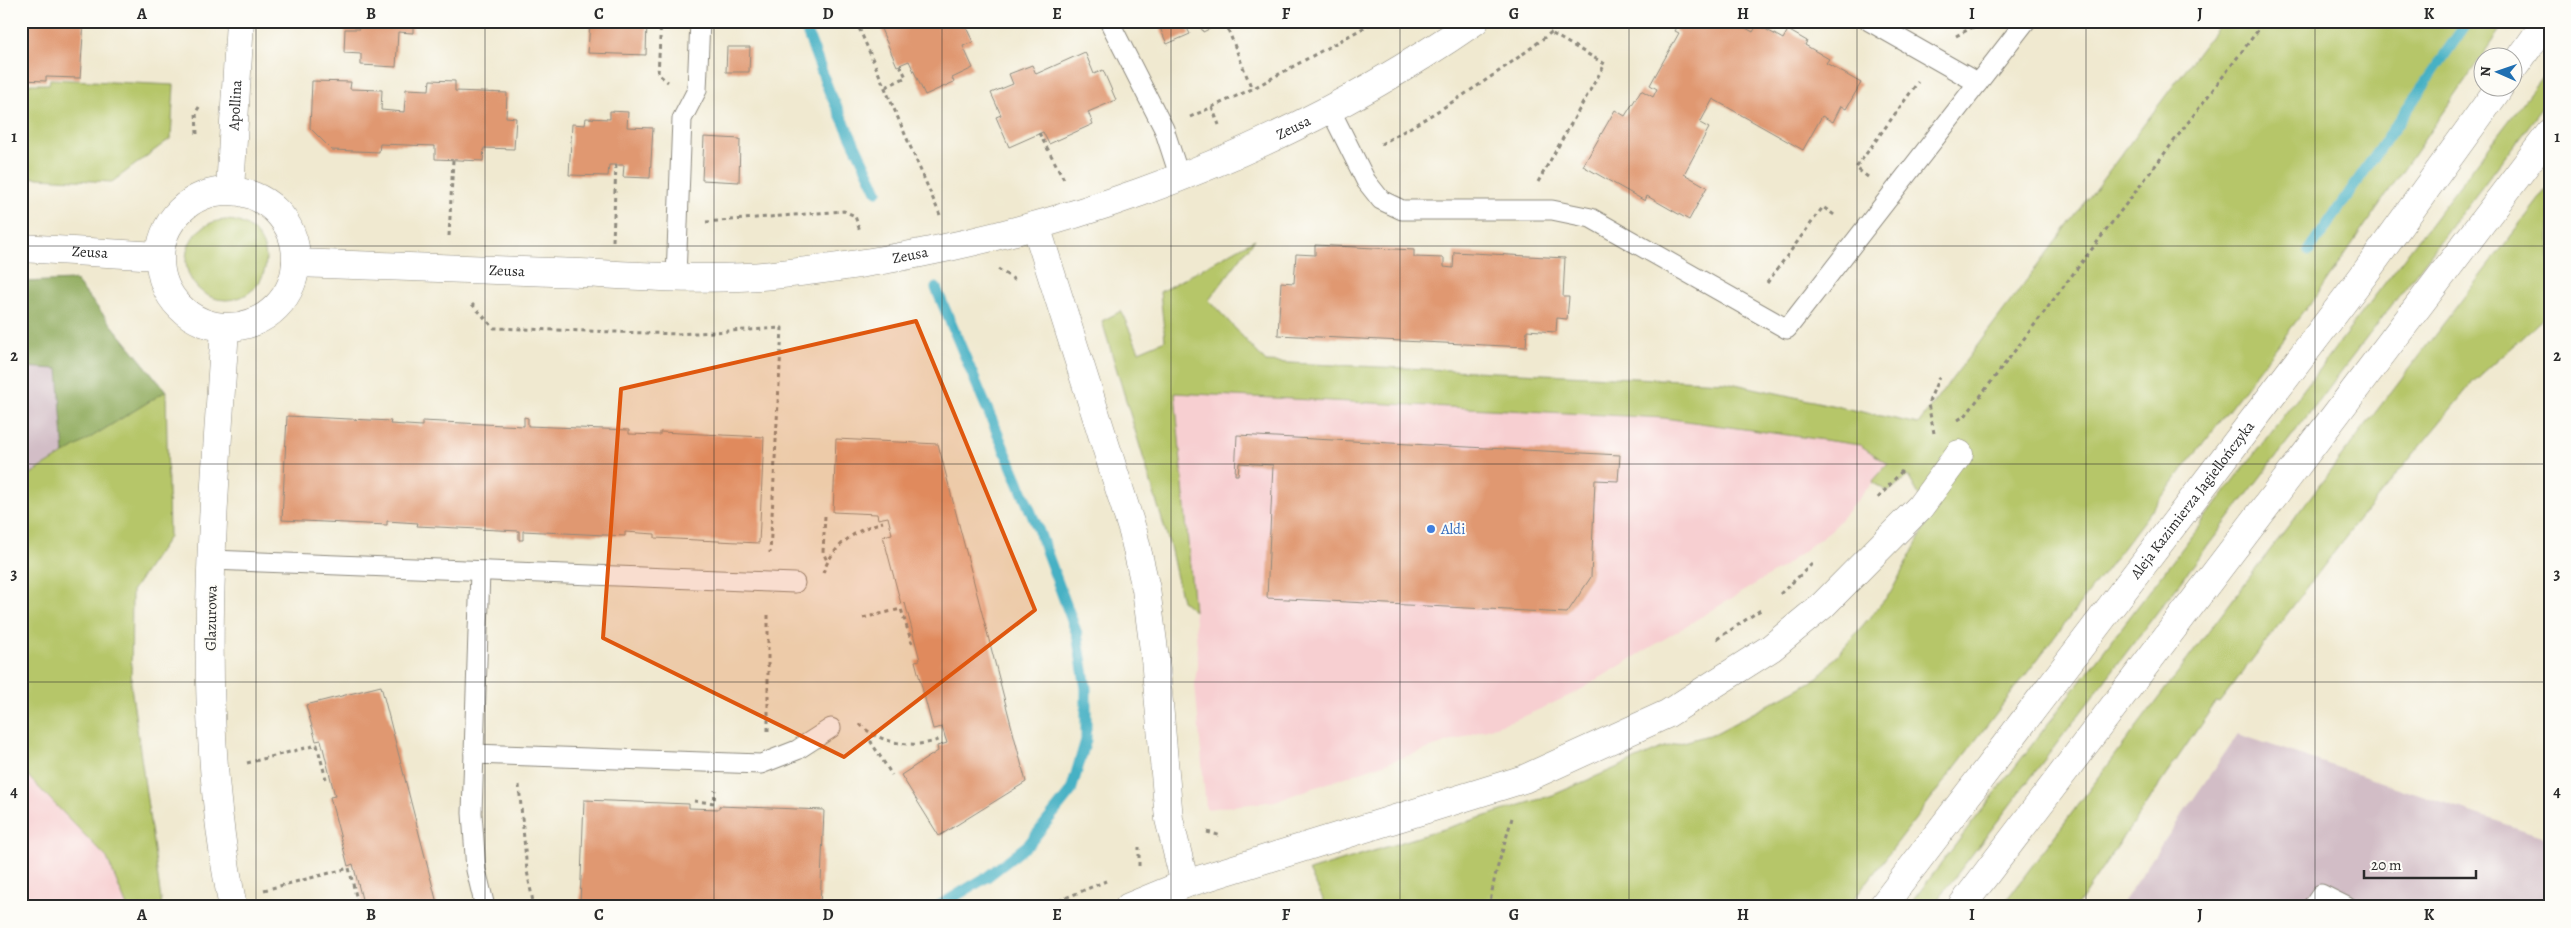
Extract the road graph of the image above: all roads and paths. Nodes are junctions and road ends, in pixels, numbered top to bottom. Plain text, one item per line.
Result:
1 (240, 21) edge
2 (700, 21) edge
3 (856, 21) edge
4 (1109, 21) edge
5 (1376, 21) edge
6 (1475, 21) edge
7 (1565, 21) edge
8 (1869, 21) edge
9 (2026, 21) edge
10 (2265, 21) edge
11 (2547, 21) edge
12 (1225, 22) edge
13 (1551, 33) junction
14 (2524, 53) edge
15 (1934, 58) junction
16 (900, 65) dead end
17 (1978, 83) junction
18 (886, 87) junction
19 (1252, 89) junction
20 (2492, 98) edge
21 (1330, 109) junction
22 (1186, 118) dead end
23 (1039, 133) dead end
24 (2550, 133) edge
25 (1379, 144) dead end
26 (453, 160) dead end
27 (616, 165) dead end
28 (1180, 178) junction
29 (1870, 178) dead end
30 (1068, 188) dead end
31 (230, 190) junction
32 (1533, 191) dead end
33 (1842, 220) dead end
34 (702, 222) dead end
35 (944, 224) dead end
36 (1036, 226) junction
37 (449, 237) dead end
38 (862, 238) dead end
39 (21, 248) edge
40 (612, 249) dead end
41 (159, 256) junction
42 (296, 263) junction
43 (997, 268) dead end
44 (676, 277) junction
45 (1766, 284) dead end
46 (1023, 286) dead end
47 (468, 300) dead end
48 (225, 328) junction
49 (781, 351) dead end
50 (1939, 377) dead end
51 (1950, 424) dead end
52 (1942, 429) dead end
53 (1934, 434) junction
54 (1928, 441) dead end
55 (1960, 454) joint
56 (1904, 469) dead end
57 (1873, 504) dead end
58 (825, 516) dead end
59 (883, 522) dead end
60 (1819, 559) dead end
61 (212, 560) junction
62 (827, 561) junction
63 (480, 571) junction
64 (822, 576) dead end
65 (795, 583) dead end
66 (1775, 598) dead end
67 (1768, 605) dead end
68 (863, 618) dead end
69 (1711, 643) dead end
70 (912, 644) dead end
71 (859, 722) dead end
72 (831, 728) dead end
73 (874, 733) junction
74 (942, 738) dead end
75 (474, 754) junction
76 (246, 764) dead end
77 (892, 775) dead end
78 (326, 779) dead end
79 (1524, 779) junction
80 (716, 782) dead end
81 (519, 783) dead end
82 (694, 801) dead end
83 (1204, 827) dead end
84 (1226, 836) dead end
85 (1140, 841) dead end
86 (1130, 870) dead end
87 (1113, 878) dead end
88 (1185, 884) junction
89 (263, 890) dead end
90 (358, 904) dead end
91 (233, 907) edge
92 (485, 907) edge
93 (534, 907) edge
94 (1044, 907) edge
95 (1129, 907) edge
96 (1489, 907) edge
97 (1882, 907) edge
98 (1961, 907) edge
99 (2312, 907) edge
100 (2348, 907) edge

1 - 31 main road, Apollina
2 - 44 lane
3 - 18 path
4 - 28 lane
5 - 19 path
6 - 21 main road, Zeusa
7 - 13 path
8 - 15 lane
9 - 17 lane
10 - 51 path
11 - 14 main road
12 - 19 path
13 - 25 path
13 - 32 path
15 - 17 lane
15 - 29 path
16 - 18 path
17 - 21 lane
18 - 35 path
19 - 22 path
20 - 97 main road, Aleja Kazimierza Jagiellończyka
21 - 28 main road, Zeusa
23 - 30 path
24 - 98 main road
26 - 37 path
27 - 40 path
28 - 36 main road, Zeusa
31 - 41 main road
31 - 42 main road
33 - 45 path
34 - 38 path
36 - 44 main road, Zeusa
36 - 88 main road
39 - 41 main road, Zeusa
41 - 48 main road
42 - 44 main road, Zeusa
42 - 48 main road
43 - 46 path
47 - 49 path
48 - 61 main road, Glazurowa
50 - 53 path
52 - 53 path
53 - 54 path
53 - 55 path
55 - 79 main road
56 - 57 path
58 - 62 path
59 - 62 path
60 - 66 path
61 - 63 lane
61 - 91 main road, Glazurowa
62 - 64 path
63 - 65 lane
63 - 75 lane
67 - 69 path
68 - 70 path
71 - 73 path
72 - 75 lane
73 - 74 path
73 - 77 path
75 - 92 lane
76 - 78 path
79 - 88 main road
79 - 96 path
80 - 82 path
81 - 93 path
83 - 84 path
85 - 86 path
87 - 94 path
88 - 95 main road
89 - 90 path
99 - 100 lane

